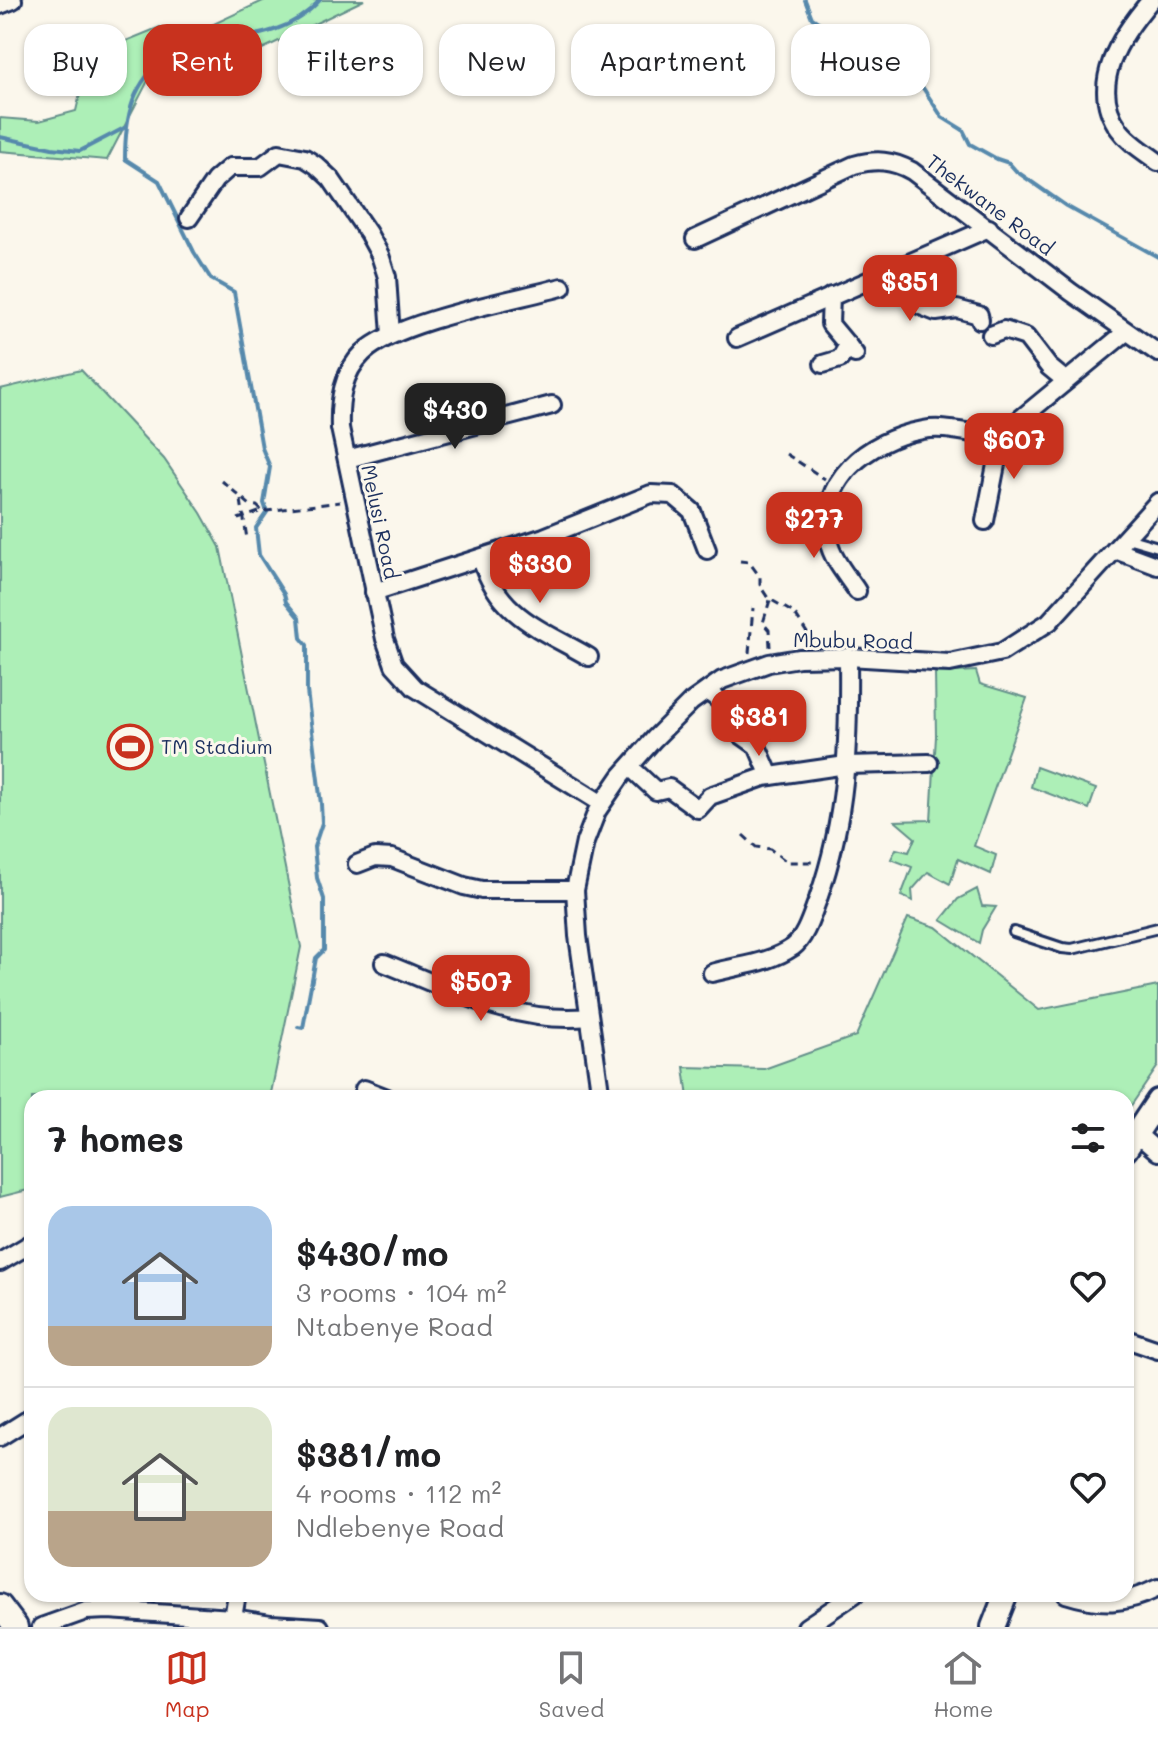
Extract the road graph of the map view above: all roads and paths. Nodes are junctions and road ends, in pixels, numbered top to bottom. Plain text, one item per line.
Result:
1 (13, 0) edge
2 (1151, 0) edge
3 (0, 5) edge
4 (1158, 162) edge
5 (189, 218) dead end
6 (989, 228) junction
7 (695, 239) dead end
8 (897, 268) junction
9 (562, 287) dead end
10 (831, 296) junction
11 (811, 305) junction
12 (980, 320) dead end
13 (830, 324) junction
14 (1126, 332) junction
15 (391, 335) junction
16 (991, 335) dead end
17 (737, 338) dead end
18 (1158, 353) edge
19 (823, 364) dead end
20 (1066, 381) junction
21 (552, 405) dead end
22 (1002, 434) junction
23 (786, 454) dead end
24 (347, 459) junction
25 (222, 481) dead end
26 (836, 485) junction
27 (241, 499) junction
28 (355, 499) junction
29 (1158, 502) edge
30 (263, 512) junction
31 (245, 517) junction
32 (238, 519) dead end
33 (985, 521) dead end
34 (247, 539) dead end
35 (1121, 544) junction
36 (1158, 547) edge
37 (707, 550) dead end
38 (481, 558) junction
39 (740, 561) dead end
40 (1158, 566) edge
41 (857, 591) dead end
42 (374, 592) junction
43 (770, 600) junction
44 (753, 608) dead end
45 (589, 657) dead end
46 (822, 657) junction
47 (848, 657) junction
48 (771, 662) junction
49 (751, 668) junction
50 (707, 691) junction
51 (929, 763) dead end
52 (846, 765) junction
53 (630, 767) junction
54 (770, 776) junction
55 (601, 803) junction
56 (743, 835) dead end
57 (829, 863) junction
58 (357, 864) dead end
59 (575, 890) junction
60 (1158, 928) edge
61 (1014, 932) dead end
62 (384, 963) dead end
63 (712, 973) dead end
64 (589, 1017) junction
65 (600, 1090) edge
66 (1158, 1101) edge
67 (1134, 1137) edge
68 (1134, 1142) edge
69 (1158, 1152) edge
70 (24, 1248) edge
71 (0, 1262) edge
72 (1134, 1342) edge
73 (1158, 1350) edge
74 (24, 1422) edge
75 (0, 1437) edge
76 (1158, 1588) edge
77 (1134, 1597) edge
78 (236, 1602) edge
79 (843, 1602) edge
80 (1003, 1602) edge
81 (0, 1606) edge
82 (233, 1618) junction
83 (16, 1627) edge
84 (41, 1627) edge
85 (320, 1627) edge
86 (806, 1627) edge
87 (993, 1627) edge

1 - 3 street
2 - 4 street
5 - 15 street
6 - 7 street, Thekwane Road
6 - 8 street
6 - 14 street, Thekwane Road
8 - 10 street
8 - 12 street
9 - 15 street, Melusi Road
10 - 11 street
10 - 13 street
11 - 13 street
11 - 17 street
13 - 19 street
14 - 18 street, Thekwane Road
14 - 20 street
15 - 24 street, Melusi Road
16 - 20 street
20 - 22 street
21 - 24 street
22 - 26 street
22 - 33 street
23 - 26 path
24 - 28 street, Melusi Road
25 - 27 path
26 - 41 street
27 - 30 path
27 - 31 path
28 - 30 path
28 - 42 street, Melusi Road
29 - 35 street, Mbubu Road
30 - 31 path
31 - 32 path
31 - 34 path
35 - 36 lane
35 - 40 street
35 - 47 street, Mbubu Road
37 - 38 street
38 - 42 street
38 - 45 street
39 - 43 path
42 - 55 street, Melusi Road
43 - 46 path
43 - 48 path
44 - 49 path
46 - 47 street, Mbubu Road
46 - 48 street, Mbubu Road
47 - 52 street
48 - 49 street, Mbubu Road
49 - 50 street, Mbubu Road
50 - 53 street, Mbubu Road
50 - 54 street
51 - 52 street
52 - 54 street
52 - 57 street
53 - 54 street
53 - 55 street, Mbubu Road
55 - 59 street, Mbubu Road
56 - 57 path
57 - 63 street
58 - 59 street
59 - 64 street, Mbubu Road
60 - 61 lane
62 - 64 street
64 - 65 street, Mbubu Road
66 - 67 main road
68 - 69 street
70 - 71 street
72 - 73 street
74 - 75 street
76 - 77 street
78 - 82 street
79 - 86 street
80 - 87 main road
81 - 83 main road
82 - 84 street
82 - 85 street

